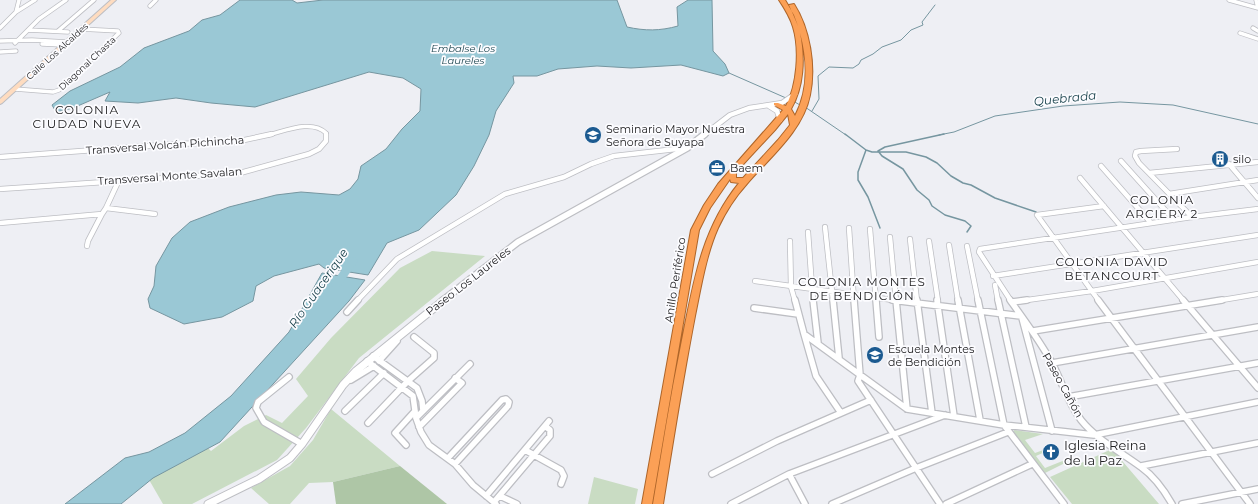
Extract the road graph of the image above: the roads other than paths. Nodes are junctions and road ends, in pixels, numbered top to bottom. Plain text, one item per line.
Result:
1 (19, 0) edge
2 (35, 0) edge
3 (66, 0) edge
4 (94, 0) edge
5 (114, 0) edge
6 (156, 0) edge
7 (782, 0) edge
8 (788, 0) edge
9 (1229, 0) edge
10 (1256, 0) edge
11 (150, 6) dead end
12 (1258, 8) edge
13 (16, 12) junction
14 (0, 28) edge
15 (1253, 28) dead end
16 (81, 29) junction
17 (28, 30) junction
18 (1258, 30) edge
19 (58, 31) junction
20 (68, 32) dead end
21 (1240, 33) dead end
22 (1258, 39) edge
23 (16, 42) junction
24 (0, 43) edge
25 (65, 44) junction
26 (16, 51) dead end
27 (0, 52) edge
28 (15, 89) junction
29 (795, 94) junction
30 (0, 102) edge
31 (776, 104) junction
32 (765, 105) junction
33 (787, 109) junction
34 (780, 120) junction
35 (793, 126) junction
36 (326, 133) joint
37 (687, 148) junction
38 (1177, 149) dead end
39 (0, 157) edge
40 (1121, 161) dead end
41 (1258, 162) edge
42 (1229, 164) junction
43 (1101, 166) dead end
44 (732, 172) junction
45 (1149, 173) junction
46 (1080, 178) dead end
47 (119, 180) junction
48 (1258, 180) edge
49 (744, 181) junction
50 (1244, 182) junction
51 (0, 189) edge
52 (1169, 194) junction
53 (1258, 198) edge
54 (1104, 206) junction
55 (106, 208) junction
56 (1258, 209) edge
57 (102, 214) junction
58 (155, 214) dead end
59 (1192, 217) junction
60 (1174, 220) junction
61 (0, 223) edge
62 (1151, 223) junction
63 (825, 228) dead end
64 (849, 228) dead end
65 (1124, 228) junction
66 (870, 229) dead end
67 (808, 232) dead end
68 (1258, 235) edge
69 (890, 237) dead end
70 (910, 239) dead end
71 (1053, 239) junction
72 (790, 240) dead end
73 (929, 241) dead end
74 (949, 245) dead end
75 (87, 246) dead end
76 (967, 246) dead end
77 (1143, 252) junction
78 (1258, 262) edge
79 (1071, 264) junction
80 (993, 276) junction
81 (1164, 278) junction
82 (755, 281) dead end
83 (994, 285) dead end
84 (791, 287) junction
85 (812, 290) junction
86 (1092, 291) junction
87 (833, 293) junction
88 (1258, 294) edge
89 (854, 296) junction
90 (876, 298) junction
91 (896, 301) junction
92 (1012, 302) junction
93 (916, 303) junction
94 (938, 305) junction
95 (1188, 306) junction
96 (754, 308) dead end
97 (960, 308) junction
98 (979, 311) junction
99 (347, 312) dead end
100 (1002, 313) junction
101 (798, 314) junction
102 (1021, 316) junction
103 (1113, 318) junction
104 (410, 326) junction
105 (1258, 327) edge
106 (1033, 331) junction
107 (804, 334) junction
108 (1214, 336) junction
109 (414, 337) dead end
110 (879, 337) dead end
111 (818, 343) junction
112 (1135, 349) junction
113 (373, 356) junction
114 (839, 358) junction
115 (367, 361) junction
116 (380, 361) junction
117 (1258, 363) edge
118 (470, 364) dead end
119 (1052, 364) junction
120 (374, 366) junction
121 (1239, 366) junction
122 (384, 373) junction
123 (860, 375) junction
124 (289, 377) dead end
125 (455, 378) junction
126 (408, 381) junction
127 (1159, 381) junction
128 (343, 385) junction
129 (403, 387) junction
130 (1258, 388) edge
131 (1068, 397) junction
132 (871, 400) junction
133 (1258, 402) edge
134 (907, 408) junction
135 (345, 411) dead end
136 (415, 411) junction
137 (423, 411) junction
138 (841, 413) junction
139 (932, 413) junction
140 (946, 415) junction
141 (954, 416) junction
142 (1185, 416) junction
143 (416, 418) junction
144 (980, 420) junction
145 (549, 421) dead end
146 (368, 422) dead end
147 (1004, 425) junction
148 (545, 426) junction
149 (1026, 427) junction
150 (419, 428) junction
151 (1052, 431) junction
152 (1008, 432) junction
153 (894, 434) junction
154 (1094, 435) junction
155 (1258, 443) edge
156 (302, 444) junction
157 (406, 445) dead end
158 (525, 450) junction
159 (1212, 452) junction
160 (533, 455) junction
161 (448, 458) junction
162 (455, 464) junction
163 (1032, 464) junction
164 (1141, 466) junction
165 (916, 468) junction
166 (712, 474) dead end
167 (789, 474) junction
168 (561, 484) dead end
169 (1258, 489) edge
170 (1241, 492) junction
171 (486, 496) junction
172 (500, 496) junction
173 (495, 503) edge
174 (208, 504) edge
175 (517, 504) edge
176 (647, 504) edge
177 (658, 504) edge
178 (730, 504) edge
179 (805, 504) edge
180 (832, 504) edge
181 (940, 504) edge
182 (946, 504) edge
183 (1064, 504) edge
184 (1172, 504) edge
185 (1182, 504) edge
186 (1250, 504) edge

1 - 13 street
2 - 13 street
3 - 17 street
4 - 19 street
5 - 16 main road, Calle Los Alcaldes
6 - 11 street
7 - 29 highway, Anillo Periférico
8 - 35 highway, Anillo Periférico
9 - 12 street
10 - 12 street
13 - 14 street
15 - 18 street
16 - 25 main road, Calle Los Alcaldes
16 - 28 street, Diagonal Chasta
17 - 19 street
17 - 23 street
19 - 20 street
21 - 22 street
23 - 24 street
23 - 25 street
25 - 28 main road, Calle Los Alcaldes
26 - 27 street
28 - 30 main road, Calle Los Alcaldes
29 - 31 street, Paseo Los Laureles
29 - 33 highway, Anillo Periférico
31 - 32 street, Paseo Los Laureles
31 - 33 highway
32 - 34 street
32 - 37 street, Paseo Los Laureles
33 - 34 highway, Anillo Periférico
33 - 35 highway
34 - 44 highway, Anillo Periférico
35 - 49 highway, Anillo Periférico
36 - 39 street, Transversal Volcán Pichincha
36 - 47 street, Transversal Monte Savalan
37 - 99 street
37 - 104 street, Paseo Los Laureles
38 - 45 street
40 - 60 street
41 - 42 street
42 - 45 street
42 - 50 street
43 - 62 street
44 - 49 highway
44 - 176 highway, Anillo Periférico
45 - 52 street
46 - 54 street
47 - 51 street, Transversal Monte Savalan
47 - 55 street
48 - 50 street
49 - 177 highway, Anillo Periférico
50 - 52 street
50 - 53 street
52 - 59 street
54 - 65 street
54 - 71 street
55 - 57 street
55 - 58 street
56 - 59 street
57 - 61 street
57 - 75 street
59 - 60 street
60 - 62 street
62 - 65 street
63 - 87 street
64 - 89 street
65 - 71 street
65 - 77 street
66 - 90 street
67 - 85 street
68 - 77 street
69 - 91 street
70 - 93 street
71 - 79 street
71 - 80 street, Paseo Cañón
72 - 84 street
73 - 94 street
74 - 97 street
76 - 98 street
77 - 79 street
77 - 81 street
78 - 81 street
79 - 80 street
79 - 86 street
80 - 92 street, Paseo Cañón
81 - 86 street
81 - 95 street
82 - 84 street
83 - 100 street
84 - 85 street
84 - 101 street
85 - 87 street
85 - 111 street
86 - 92 street
86 - 103 street
87 - 89 street
87 - 114 street
88 - 95 street
89 - 90 street
89 - 123 street
90 - 91 street
90 - 110 street
91 - 93 street
91 - 134 street
92 - 102 street, Paseo Cañón
93 - 94 street
93 - 139 street
94 - 97 street
94 - 141 street
95 - 103 street
95 - 108 street
96 - 101 street
97 - 98 street
97 - 144 street
98 - 100 street
98 - 147 street
100 - 102 street
100 - 149 street
101 - 107 street
102 - 106 street, Paseo Cañón
102 - 151 street
103 - 106 street
103 - 112 street
104 - 113 street, Paseo Los Laureles
104 - 116 street
105 - 108 street
106 - 119 street, Paseo Cañón
107 - 111 street
107 - 138 street
108 - 112 street
108 - 121 street
109 - 126 street
111 - 114 street
112 - 119 street
112 - 127 street
113 - 115 street, Paseo Los Laureles
113 - 116 street
114 - 123 street
115 - 120 street
115 - 128 street, Paseo Los Laureles
116 - 126 street
117 - 121 street
118 - 125 street
119 - 131 street, Paseo Cañón
120 - 122 street
120 - 128 street
121 - 127 street
121 - 130 street
122 - 129 street
122 - 135 street
123 - 132 street
123 - 134 street
124 - 156 street
125 - 137 street
125 - 150 street
126 - 129 street
126 - 137 street
127 - 131 street
127 - 142 street
128 - 156 street, Paseo Los Laureles
129 - 136 street
129 - 146 street
131 - 154 street, Paseo Cañón
132 - 138 street
132 - 153 street
133 - 142 street
134 - 139 street
136 - 143 street
136 - 157 street
137 - 143 street
138 - 166 street
139 - 140 street
140 - 141 street
140 - 153 street
141 - 144 street
142 - 154 street
142 - 159 street
143 - 150 street
144 - 147 street
145 - 148 street
147 - 149 street
147 - 152 street
148 - 158 street
148 - 160 street
149 - 151 street
150 - 161 street
151 - 154 street
152 - 163 street
152 - 165 street
153 - 165 street
153 - 167 street
154 - 164 street, Paseo Cañón
155 - 159 street
156 - 174 street, Paseo Los Laureles
158 - 160 street
158 - 171 street
159 - 164 street
159 - 170 street
160 - 168 street
160 - 172 street
161 - 162 street
161 - 162 street
162 - 171 street
163 - 182 street
163 - 183 street
164 - 184 street, Paseo Cañón
165 - 180 street
165 - 181 street
167 - 178 street
167 - 179 street
169 - 170 street
170 - 185 street
170 - 186 street
171 - 173 street
172 - 173 street
172 - 175 street

